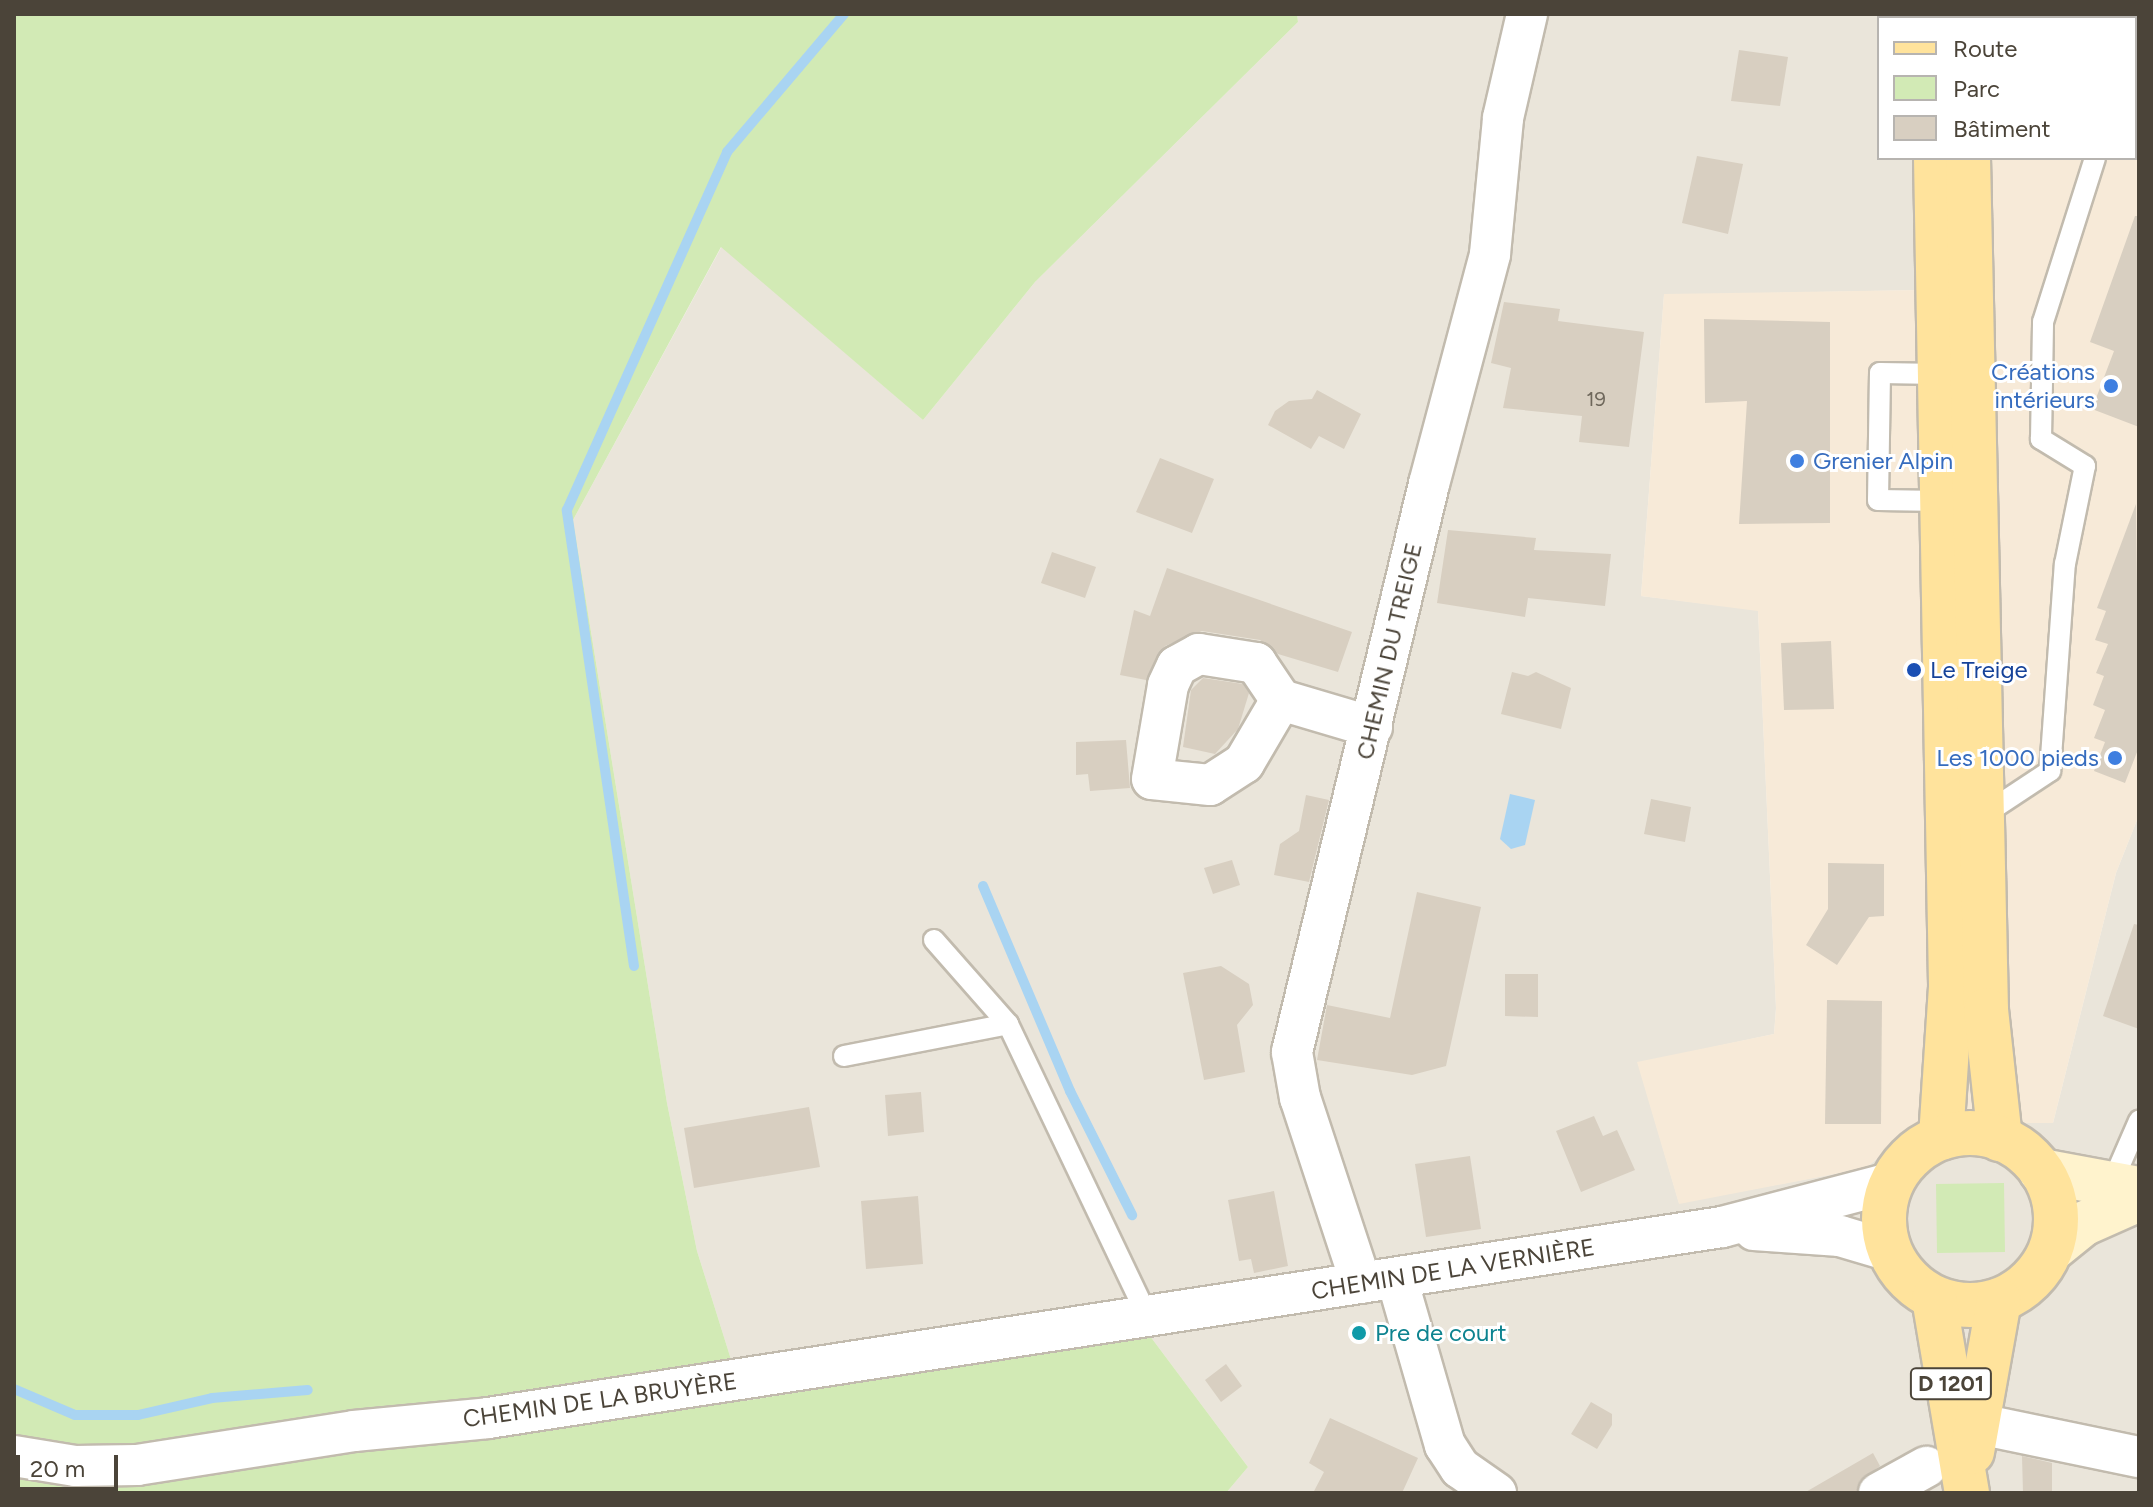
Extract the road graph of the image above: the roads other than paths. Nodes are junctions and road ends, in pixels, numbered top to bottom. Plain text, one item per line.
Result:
1 (1527, 14) edge
2 (1936, 160) edge
3 (1968, 160) edge
4 (2094, 160) edge
5 (1940, 374) junction
6 (1942, 501) junction
7 (1281, 700) dead end
8 (1372, 727) junction
9 (1982, 816) junction
10 (934, 940) dead end
11 (1008, 1024) junction
12 (844, 1056) dead end
13 (2139, 1121) edge
14 (1941, 1138) junction
15 (2000, 1139) junction
16 (2041, 1171) junction
17 (1893, 1182) junction
18 (2130, 1190) edge
19 (1722, 1227) junction
20 (2051, 1250) junction
21 (1890, 1251) junction
22 (1379, 1281) junction
23 (1934, 1298) junction
24 (1999, 1300) junction
25 (1166, 1314) junction
26 (1979, 1424) junction
27 (14, 1456) edge
28 (2139, 1457) edge
29 (1954, 1477) edge
30 (1496, 1493) edge
31 (1879, 1493) edge

1 - 8 street, CHEMIN DU TREIGE
2 - 5 main road
3 - 9 main road
4 - 9 lane
5 - 6 main road
5 - 6 lane
6 - 14 main road
7 - 8 street
8 - 22 street, CHEMIN DU TREIGE
9 - 15 main road
10 - 11 lane
11 - 12 lane
11 - 25 lane
13 - 18 lane
14 - 15 main road
14 - 17 main road
15 - 16 main road
16 - 18 street
16 - 20 main road
17 - 19 street, CHEMIN DE LA VERNIÈRE
17 - 21 main road
18 - 20 street
19 - 21 street, CHEMIN DE LA VERNIÈRE
19 - 22 street, CHEMIN DE LA VERNIÈRE
20 - 24 main road
21 - 23 main road
22 - 25 street, CHEMIN DE LA VERNIÈRE
22 - 30 street
23 - 24 main road
23 - 29 main road, D 1201
24 - 26 main road, D 1201
25 - 27 street, CHEMIN DE LA BRUYÈRE
26 - 28 street
26 - 29 main road, D 1201
29 - 31 street

